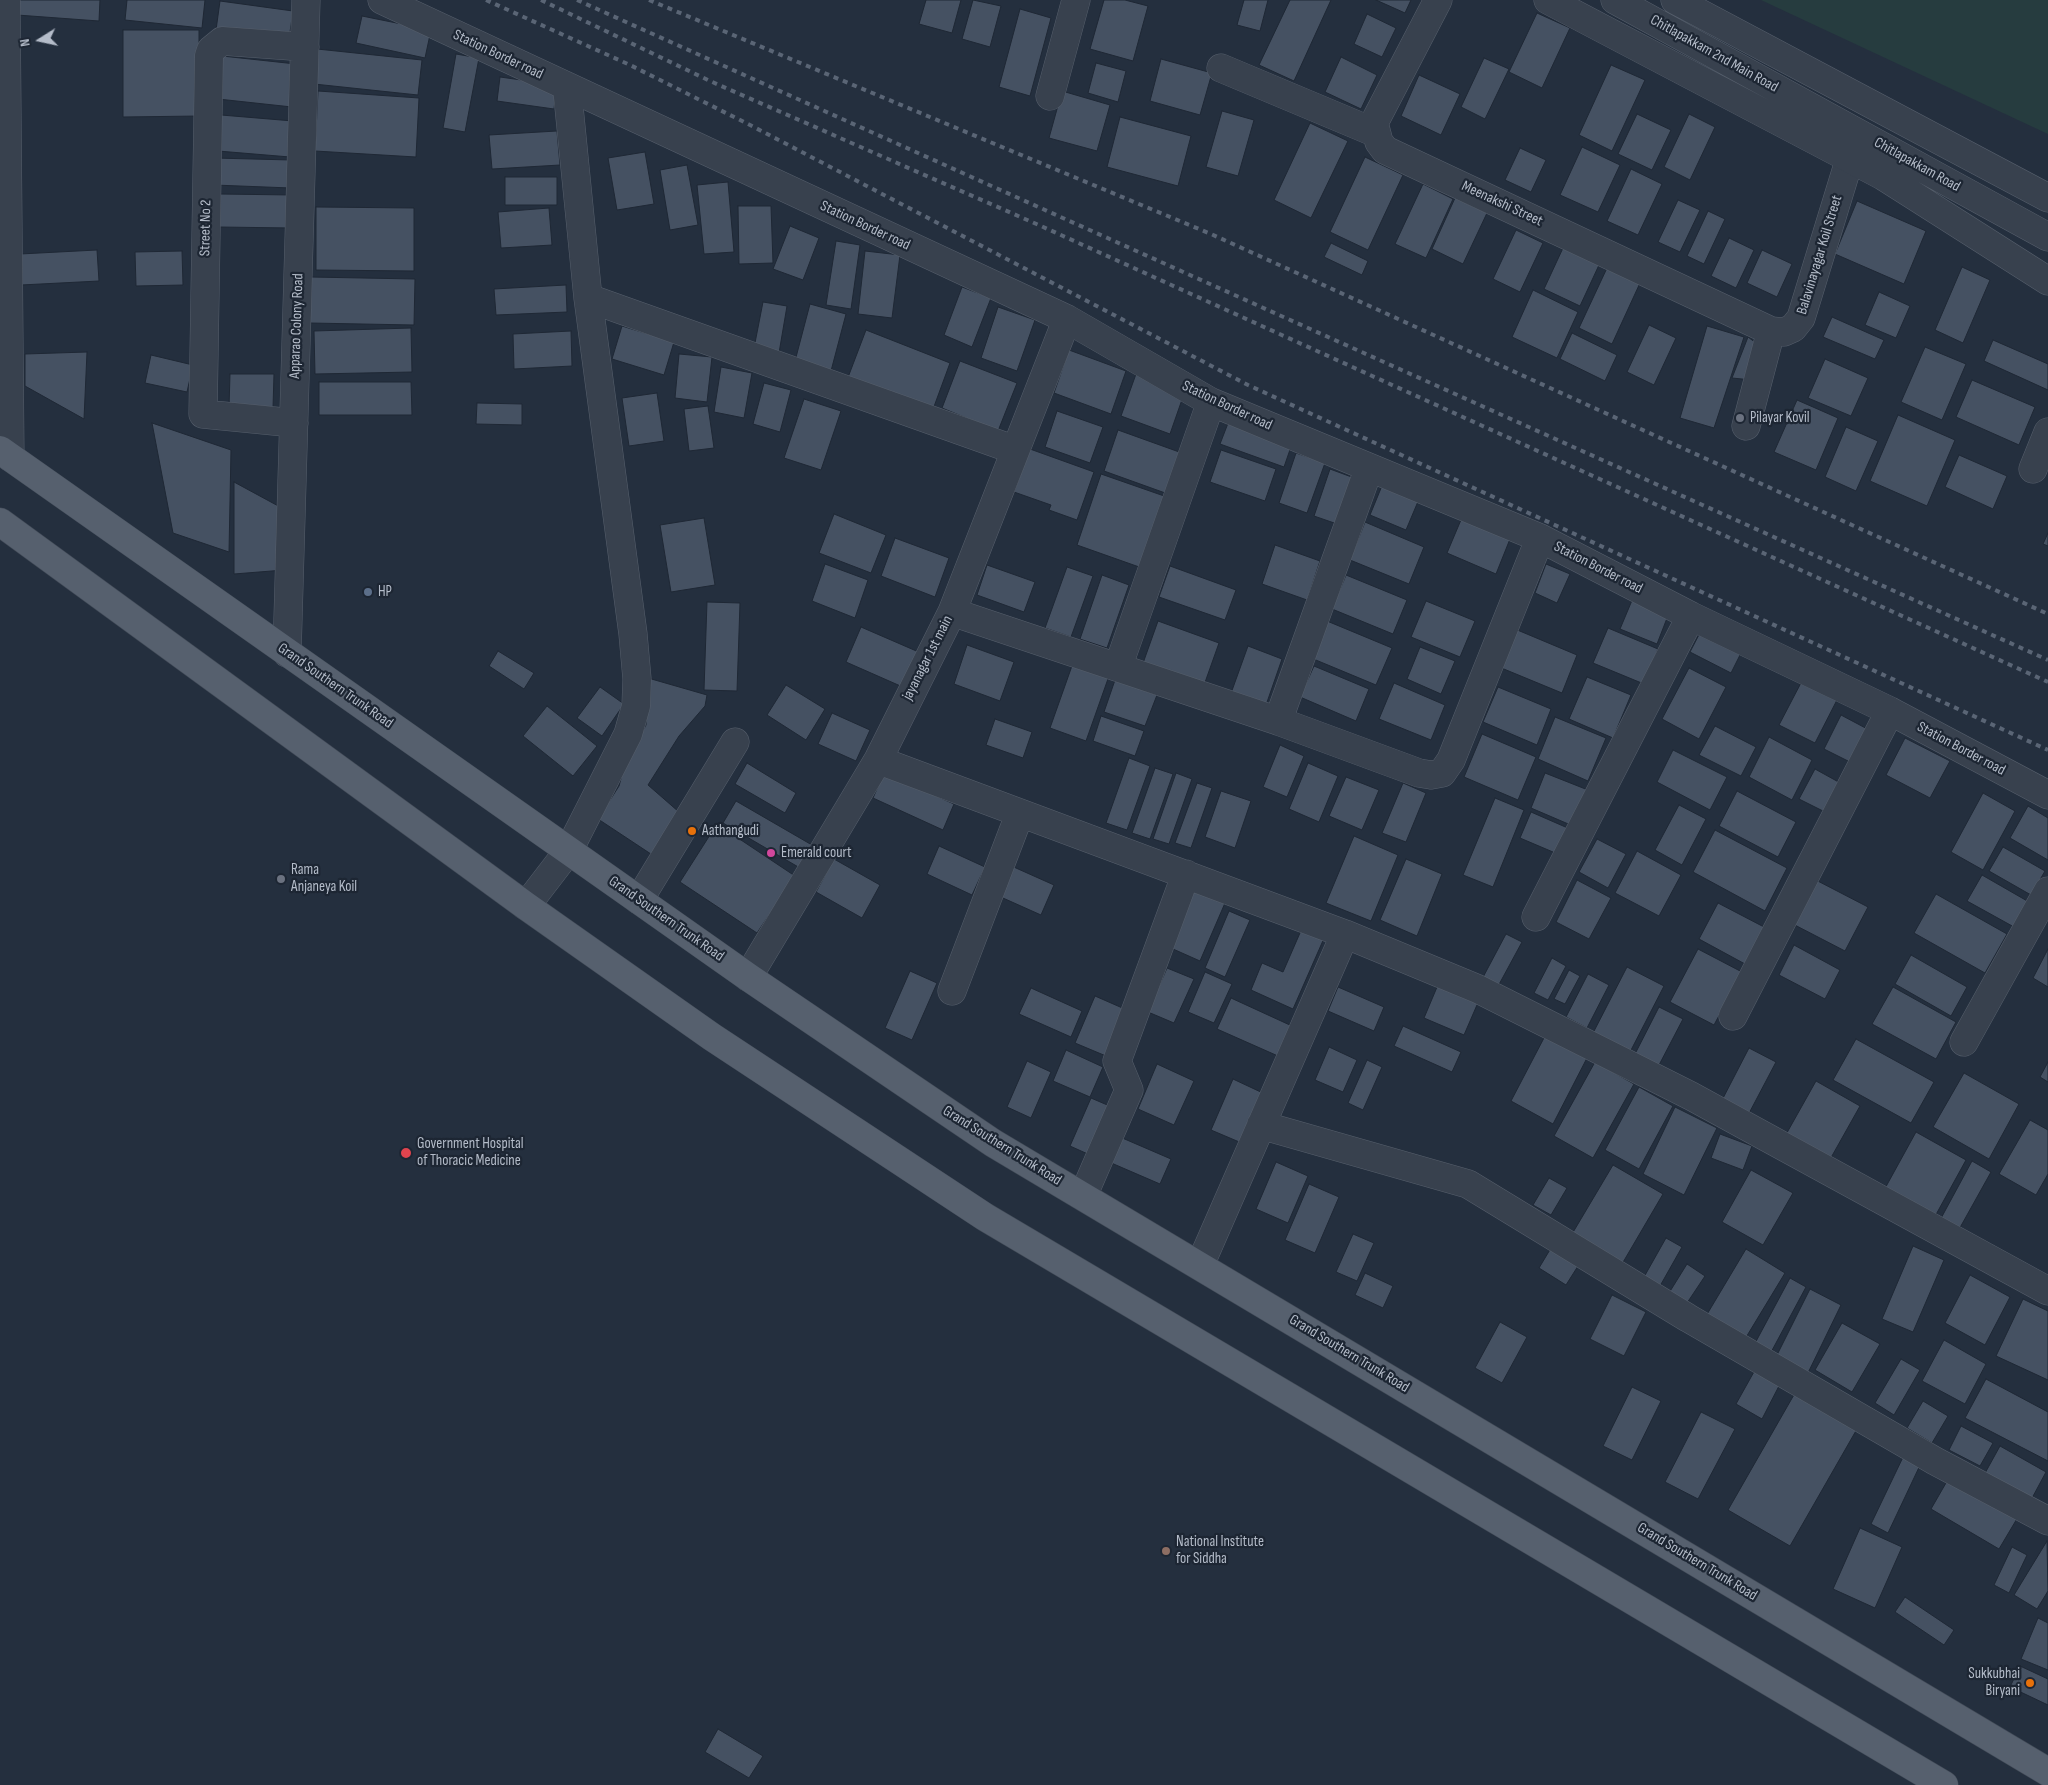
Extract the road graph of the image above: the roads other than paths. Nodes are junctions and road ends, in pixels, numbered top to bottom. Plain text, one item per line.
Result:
1 (6, 0) edge
2 (306, 0) edge
3 (382, 0) edge
4 (1076, 0) edge
5 (1438, 0) edge
6 (1548, 0) edge
7 (1615, 0) edge
8 (1675, 0) edge
9 (305, 47) junction
10 (1221, 68) dead end
11 (567, 87) junction
12 (1786, 93) joint
13 (1050, 96) dead end
14 (1376, 133) junction
15 (1850, 158) junction
16 (2048, 198) edge
17 (2048, 237) edge
18 (2048, 281) edge
19 (588, 298) junction
20 (1067, 319) junction
21 (1771, 331) junction
22 (1211, 402) junction
23 (294, 423) junction
24 (1746, 426) dead end
25 (2048, 432) edge
26 (1015, 450) junction
27 (5, 454) edge
28 (1369, 468) junction
29 (2033, 469) dead end
30 (0, 522) edge
31 (1540, 538) junction
32 (952, 612) junction
33 (1691, 616) junction
34 (287, 652) junction
35 (1118, 667) junction
36 (1890, 711) junction
37 (1278, 721) junction
38 (735, 742) dead end
39 (878, 760) junction
40 (2048, 795) edge
41 (1020, 813) junction
42 (569, 850) junction
43 (1186, 874) junction
44 (2048, 891) edge
45 (639, 900) junction
46 (526, 906) junction
47 (1536, 917) dead end
48 (1345, 934) junction
49 (748, 977) junction
50 (952, 991) dead end
51 (1733, 1016) dead end
52 (1964, 1042) dead end
53 (1261, 1125) junction
54 (1083, 1196) junction
55 (1200, 1265) junction
56 (2048, 1291) edge
57 (2048, 1520) edge
58 (2048, 1772) edge
59 (1944, 1785) edge

1 - 27 street
2 - 9 street, Apparao Colony Road
3 - 11 street, Station Border road
4 - 13 street
5 - 14 street
6 - 15 street
7 - 12 street, Chitlapakkam 2nd Main Road
8 - 16 street
9 - 23 street, Apparao Colony Road
9 - 23 street, Street No 2
10 - 14 street
11 - 19 street
11 - 20 street, Station Border road
12 - 17 street, Chitlapakkam Road
14 - 21 street, Meenakshi Street
15 - 18 street
15 - 21 street, Balavinayagar Koil Street
19 - 26 street
19 - 42 street
20 - 22 street, Station Border road
20 - 26 street, jayanagar 1st main
21 - 24 street
22 - 28 street, Station Border road
22 - 35 street
23 - 34 street, Apparao Colony Road
25 - 29 street
26 - 32 street, jayanagar 1st main
27 - 34 main road, Grand Southern Trunk Road
28 - 31 street, Station Border road
28 - 37 street
30 - 46 main road
31 - 33 street, Station Border road
31 - 37 street
32 - 35 street
32 - 39 street, jayanagar 1st main
33 - 36 street, Station Border road
33 - 47 street
34 - 42 main road, Grand Southern Trunk Road
35 - 37 street
36 - 40 street, Station Border road
36 - 51 street
38 - 45 street
39 - 41 street
39 - 49 street, jayanagar 1st main
41 - 43 street
41 - 50 street
42 - 45 main road, Grand Southern Trunk Road
42 - 46 street
43 - 48 street
43 - 54 street
44 - 52 street
45 - 49 main road, Grand Southern Trunk Road
46 - 59 main road
48 - 53 street
48 - 56 street
49 - 54 main road, Grand Southern Trunk Road
53 - 55 street
53 - 57 street
54 - 55 main road, Grand Southern Trunk Road
55 - 58 main road, Grand Southern Trunk Road

